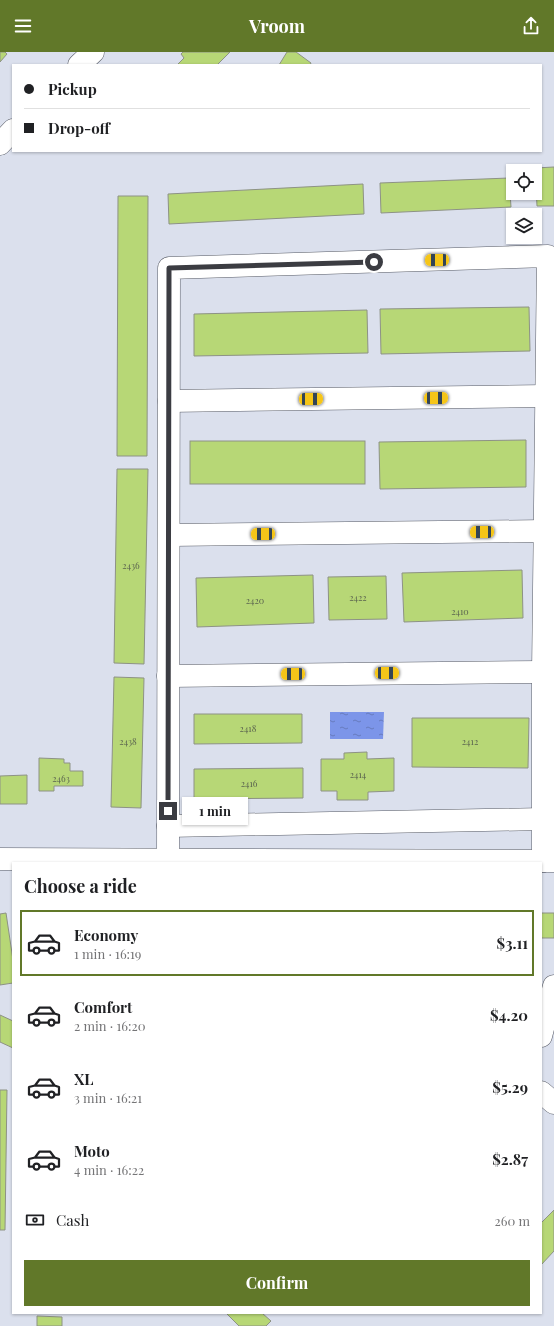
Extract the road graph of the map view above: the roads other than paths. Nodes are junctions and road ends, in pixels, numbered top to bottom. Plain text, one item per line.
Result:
1 (93, 52) edge
2 (80, 64) edge
3 (12, 131) edge
4 (0, 144) edge
5 (546, 396) junction
6 (169, 401) junction
7 (545, 532) junction
8 (169, 535) junction
9 (543, 672) junction
10 (168, 676) junction
11 (544, 819) junction
12 (168, 826) junction
13 (0, 859) edge
14 (168, 860) junction
15 (549, 861) edge
16 (455, 862) edge
17 (554, 986) edge
18 (542, 1032) edge
19 (542, 1093) edge
20 (554, 1103) edge

1 - 2 street
3 - 4 street
5 - 6 street
5 - 6 street
5 - 7 street
6 - 8 street
7 - 8 street
7 - 9 street
8 - 10 street
9 - 10 street
9 - 11 street
10 - 12 street
11 - 12 street
11 - 15 street
12 - 14 street
13 - 14 street
14 - 16 street
15 - 16 street
17 - 18 street
19 - 20 street

